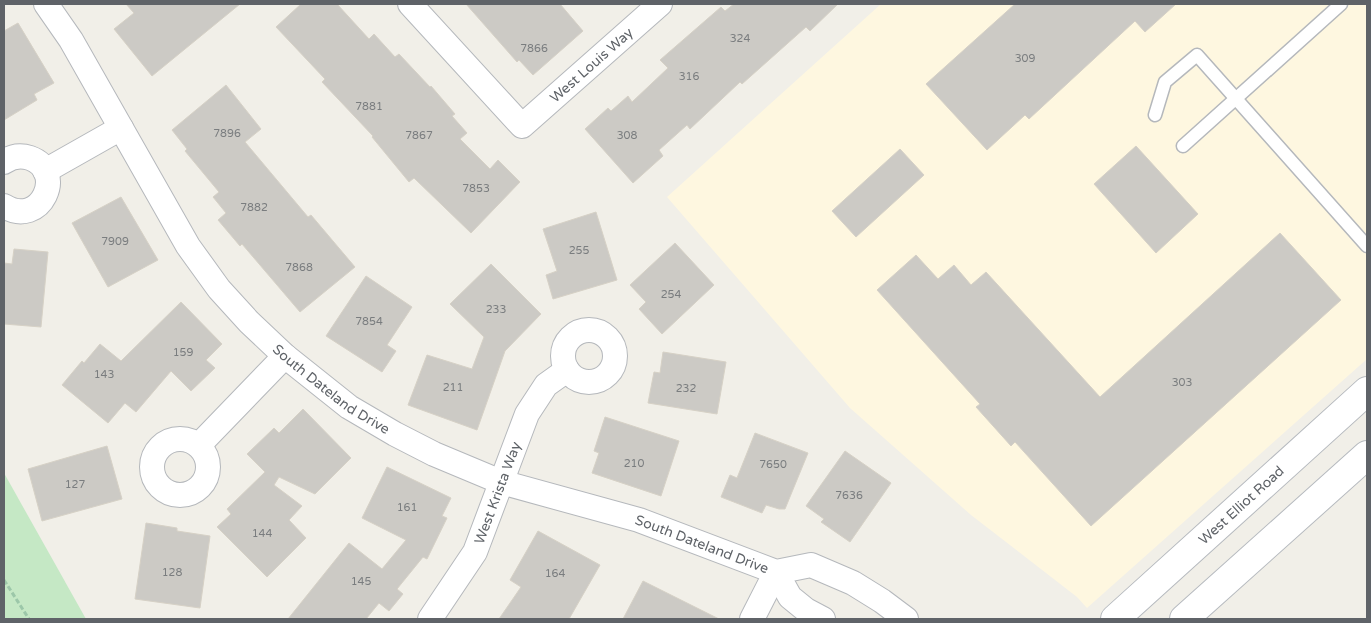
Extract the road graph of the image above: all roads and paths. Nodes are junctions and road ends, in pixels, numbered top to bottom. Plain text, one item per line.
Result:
1 (410, 4) edge
2 (660, 4) edge
3 (1341, 4) edge
4 (49, 5) edge
5 (1236, 98) junction
6 (1155, 115) dead end
7 (121, 128) junction
8 (1183, 146) dead end
9 (4, 162) edge
10 (45, 171) junction
11 (4, 206) edge
12 (1367, 246) edge
13 (285, 356) junction
14 (566, 370) dead end
15 (1367, 391) edge
16 (199, 445) dead end
17 (1367, 455) edge
18 (502, 482) junction
19 (776, 572) junction
20 (4, 580) edge
21 (29, 619) edge
22 (430, 619) edge
23 (752, 619) edge
24 (823, 619) edge
25 (906, 619) edge
26 (1115, 619) edge
27 (1184, 619) edge

1 - 2 street, West Louis Way
3 - 5 lane
4 - 7 street, South Dateland Drive
5 - 6 lane
5 - 8 lane
5 - 12 lane
7 - 10 street
7 - 13 street, South Dateland Drive
9 - 10 street
10 - 11 street
13 - 16 street
13 - 18 street, South Dateland Drive
14 - 18 street, West Krista Way
15 - 26 main road, West Elliot Road
17 - 27 main road
18 - 19 street, South Dateland Drive
18 - 22 street, West Krista Way
19 - 23 street
19 - 24 street, South Dateland Drive
19 - 25 street, South Dateland Drive
20 - 21 path

